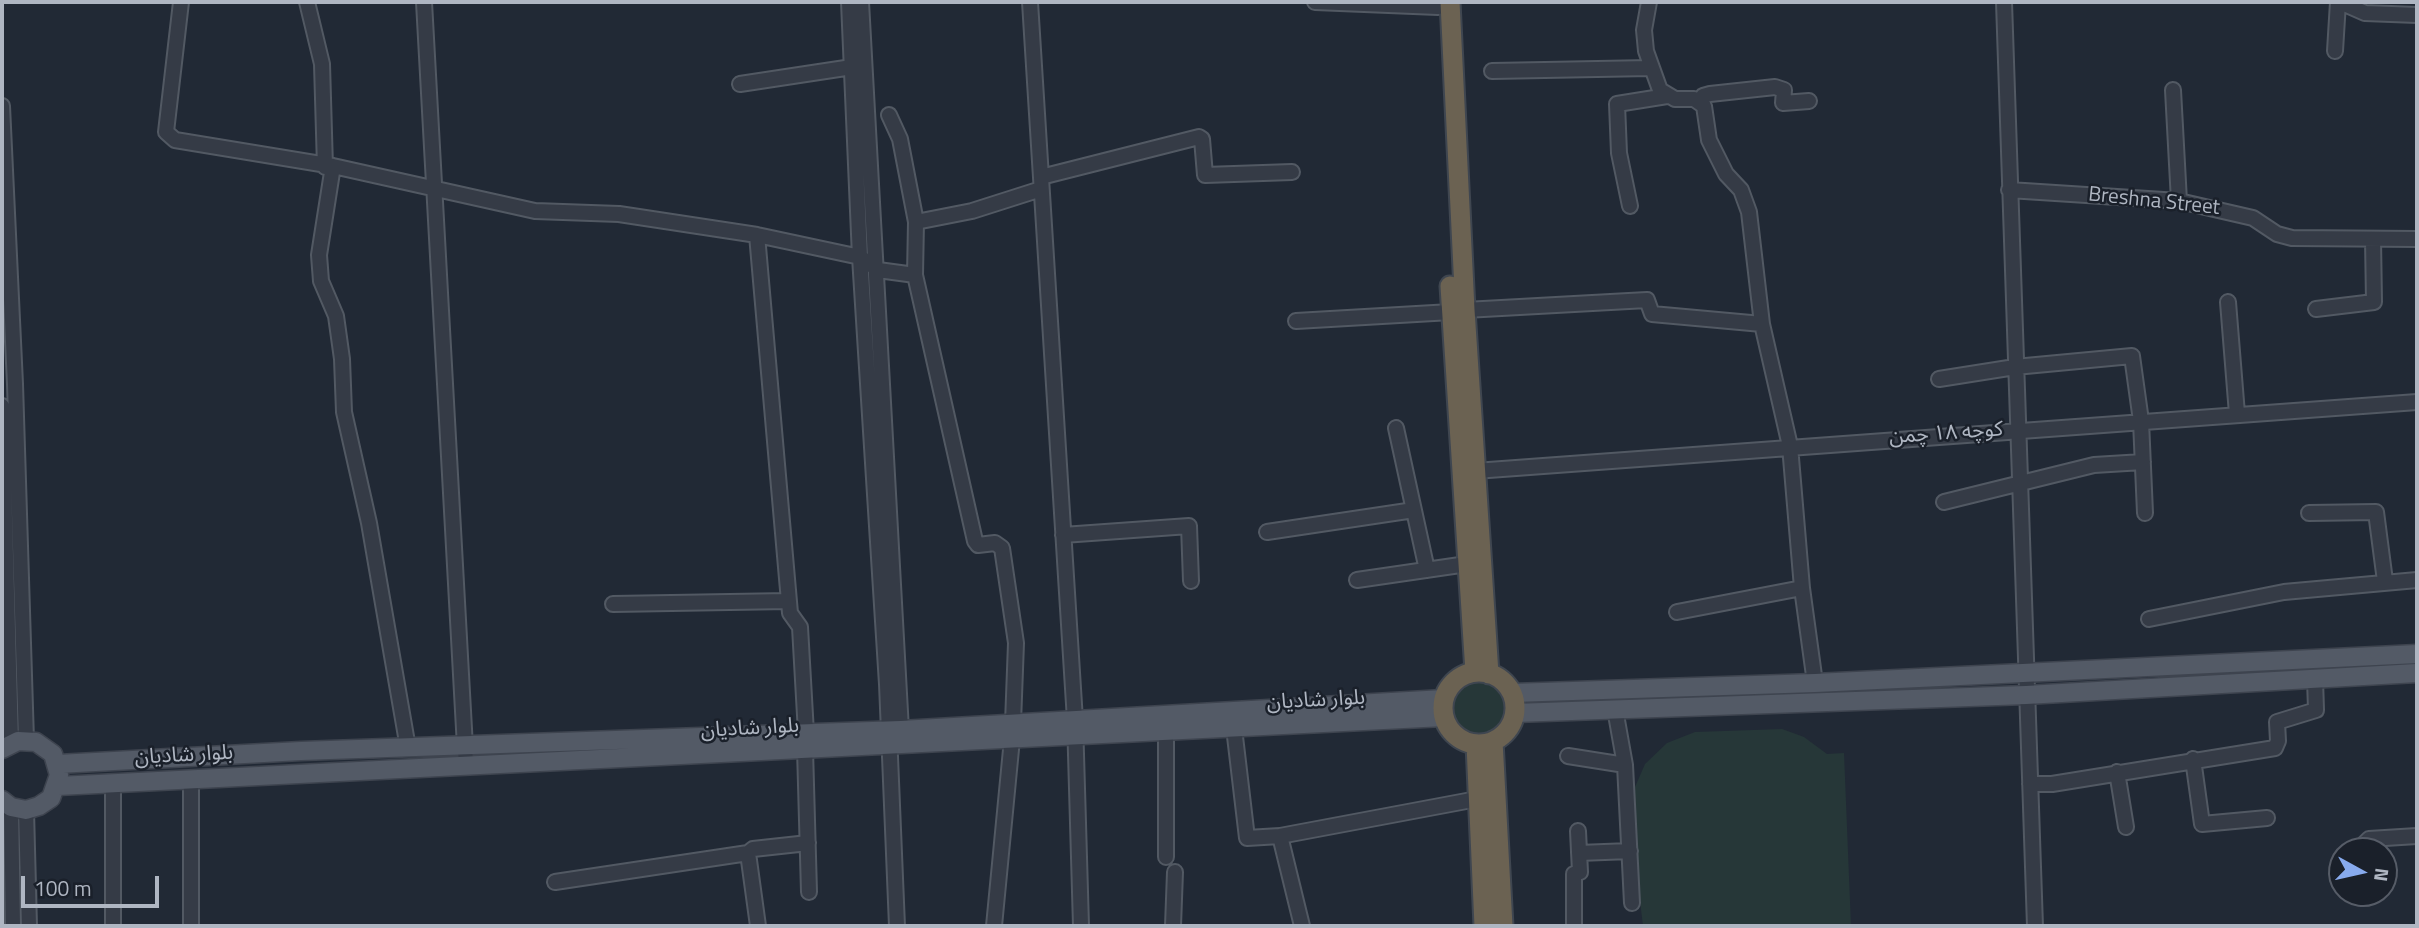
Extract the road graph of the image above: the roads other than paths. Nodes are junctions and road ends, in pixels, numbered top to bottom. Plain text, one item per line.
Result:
1 (181, 2) edge
2 (307, 2) edge
3 (424, 2) edge
4 (849, 2) edge
5 (861, 2) edge
6 (1030, 2) edge
7 (1315, 2) edge
8 (1649, 2) edge
9 (2004, 2) edge
10 (2339, 2) edge
11 (1441, 4) edge
12 (2417, 15) edge
13 (2335, 51) dead end
14 (852, 67) junction
15 (1650, 68) junction
16 (1492, 71) dead end
17 (740, 84) dead end
18 (2173, 90) dead end
19 (1667, 96) junction
20 (1700, 101) junction
21 (1808, 101) dead end
22 (2, 106) edge
23 (889, 115) dead end
24 (329, 167) junction
25 (1292, 172) dead end
26 (1041, 183) junction
27 (436, 190) junction
28 (2009, 190) junction
29 (2179, 201) junction
30 (1630, 206) dead end
31 (916, 222) junction
32 (757, 235) junction
33 (2373, 239) junction
34 (2417, 239) edge
35 (860, 257) junction
36 (878, 271) junction
37 (915, 275) junction
38 (2228, 302) dead end
39 (2316, 309) dead end
40 (1458, 311) junction
41 (1296, 321) dead end
42 (1762, 324) junction
43 (2015, 367) junction
44 (1939, 379) dead end
45 (2417, 402) edge
46 (2, 406) edge
47 (2237, 414) junction
48 (2141, 421) junction
49 (1396, 428) dead end
50 (2016, 429) junction
51 (1790, 446) junction
52 (2143, 462) junction
53 (1475, 471) junction
54 (2018, 486) junction
55 (1944, 502) dead end
56 (1414, 510) junction
57 (2145, 513) dead end
58 (2309, 513) dead end
59 (1267, 532) dead end
60 (1063, 535) junction
61 (1468, 564) junction
62 (1427, 570) junction
63 (1357, 580) dead end
64 (2417, 580) edge
65 (1191, 581) dead end
66 (2385, 581) junction
67 (1802, 588) junction
68 (789, 601) junction
69 (613, 604) dead end
70 (1677, 612) dead end
71 (2149, 619) dead end
72 (2417, 654) edge
73 (1482, 673) junction
74 (2025, 673) junction
75 (2417, 673) edge
76 (2315, 679) junction
77 (1815, 683) junction
78 (1512, 694) junction
79 (2026, 695) junction
80 (1444, 708) junction
81 (1615, 709) junction
82 (1514, 713) junction
83 (1075, 727) junction
84 (1234, 728) junction
85 (1012, 731) junction
86 (1166, 731) junction
87 (893, 735) junction
88 (806, 741) junction
89 (1485, 743) junction
90 (13, 744) edge
91 (465, 746) junction
92 (408, 748) junction
93 (1567, 755) dead end
94 (2193, 760) junction
95 (58, 764) junction
96 (466, 765) junction
97 (1625, 765) junction
98 (2117, 772) junction
99 (191, 779) junction
100 (113, 783) junction
101 (2030, 784) junction
102 (58, 786) junction
103 (1478, 799) junction
104 (13, 806) edge
105 (2267, 818) dead end
106 (2126, 827) dead end
107 (1578, 831) dead end
108 (1280, 836) junction
109 (2417, 836) edge
110 (2398, 837) edge
111 (808, 842) junction
112 (1630, 851) junction
113 (748, 853) junction
114 (1579, 853) junction
115 (1166, 858) dead end
116 (1175, 872) dead end
117 (555, 883) dead end
118 (808, 891) dead end
119 (1632, 903) dead end
120 (13, 926) edge
121 (29, 926) edge
122 (113, 926) edge
123 (191, 926) edge
124 (758, 926) edge
125 (897, 926) edge
126 (994, 926) edge
127 (1081, 926) edge
128 (1173, 926) edge
129 (1302, 926) edge
130 (1484, 926) edge
131 (1503, 926) edge
132 (1574, 926) edge
133 (2035, 926) edge

1 - 24 street
2 - 24 street
3 - 27 street
4 - 14 street
5 - 36 street
6 - 26 street
7 - 11 street
8 - 15 street
9 - 28 street
10 - 12 street
10 - 13 street
11 - 40 highway
14 - 17 street
14 - 35 street
15 - 16 street
15 - 19 street
18 - 29 street
19 - 20 street
19 - 30 street
20 - 21 street
20 - 42 street
22 - 90 street
23 - 31 street
24 - 27 street
24 - 92 street
25 - 26 street
26 - 31 street
26 - 60 street
27 - 32 street
27 - 91 street
28 - 29 street, Breshna Street
28 - 43 street
29 - 33 street, Breshna Street
31 - 37 street
32 - 35 street
32 - 68 street
33 - 34 street, Breshna Street
33 - 39 street
35 - 36 street
35 - 87 street
36 - 37 street
36 - 87 street
37 - 85 street
38 - 47 street
40 - 41 street
40 - 42 street
40 - 53 highway
40 - 61 highway
42 - 51 street
43 - 44 street
43 - 48 street
43 - 50 street
45 - 47 street, كوچه ١٨ چمن
46 - 90 street
47 - 48 street, كوچه ١٨ چمن
48 - 50 street, كوچه ١٨ چمن
48 - 52 street
49 - 56 street
50 - 51 street, كوچه ١٨ چمن
50 - 54 street
51 - 53 street, كوچه ١٨ چمن
51 - 67 street
52 - 54 street
52 - 57 street
53 - 73 highway
54 - 55 street
54 - 74 street
56 - 59 street
56 - 62 street
58 - 66 street
60 - 65 street
60 - 83 street
61 - 62 street
61 - 73 highway
62 - 63 street
64 - 66 street
66 - 71 street
67 - 70 street
67 - 77 street
68 - 69 street
68 - 88 street
72 - 74 main road
73 - 78 highway
73 - 80 highway
74 - 77 main road
74 - 79 street
75 - 76 main road
76 - 79 main road
76 - 94 street
77 - 78 main road
78 - 82 highway
79 - 81 main road
79 - 101 street
80 - 83 main road, بلوار شادیان
80 - 84 main road, بلوار شادیان
80 - 89 highway
81 - 82 main road
81 - 97 street
82 - 89 highway
83 - 85 main road, بلوار شادیان
83 - 86 main road, بلوار شادیان
83 - 127 street
84 - 86 main road, بلوار شادیان
84 - 108 street
85 - 87 main road, بلوار شادیان
85 - 126 street
86 - 115 street
87 - 88 main road, بلوار شادیان
87 - 125 street
88 - 91 main road, بلوار شادیان
88 - 96 main road, بلوار شادیان
88 - 111 street
89 - 103 highway
89 - 131 highway
90 - 95 main road
91 - 92 main road, بلوار شادیان
91 - 96 street
92 - 95 main road, بلوار شادیان
93 - 97 street
94 - 98 street
94 - 105 street
95 - 102 main road
96 - 99 main road, بلوار شادیان
97 - 112 street
98 - 101 street
98 - 106 street
99 - 100 main road, بلوار شادیان
99 - 123 street
100 - 102 main road, بلوار شادیان
100 - 122 street
101 - 133 street
102 - 104 main road
103 - 108 street
103 - 130 highway
104 - 120 street
104 - 121 street
107 - 114 street
108 - 129 street
109 - 110 street
111 - 113 street
111 - 118 street
112 - 114 street
112 - 119 street
113 - 117 street
113 - 124 street
114 - 132 street
116 - 128 street

